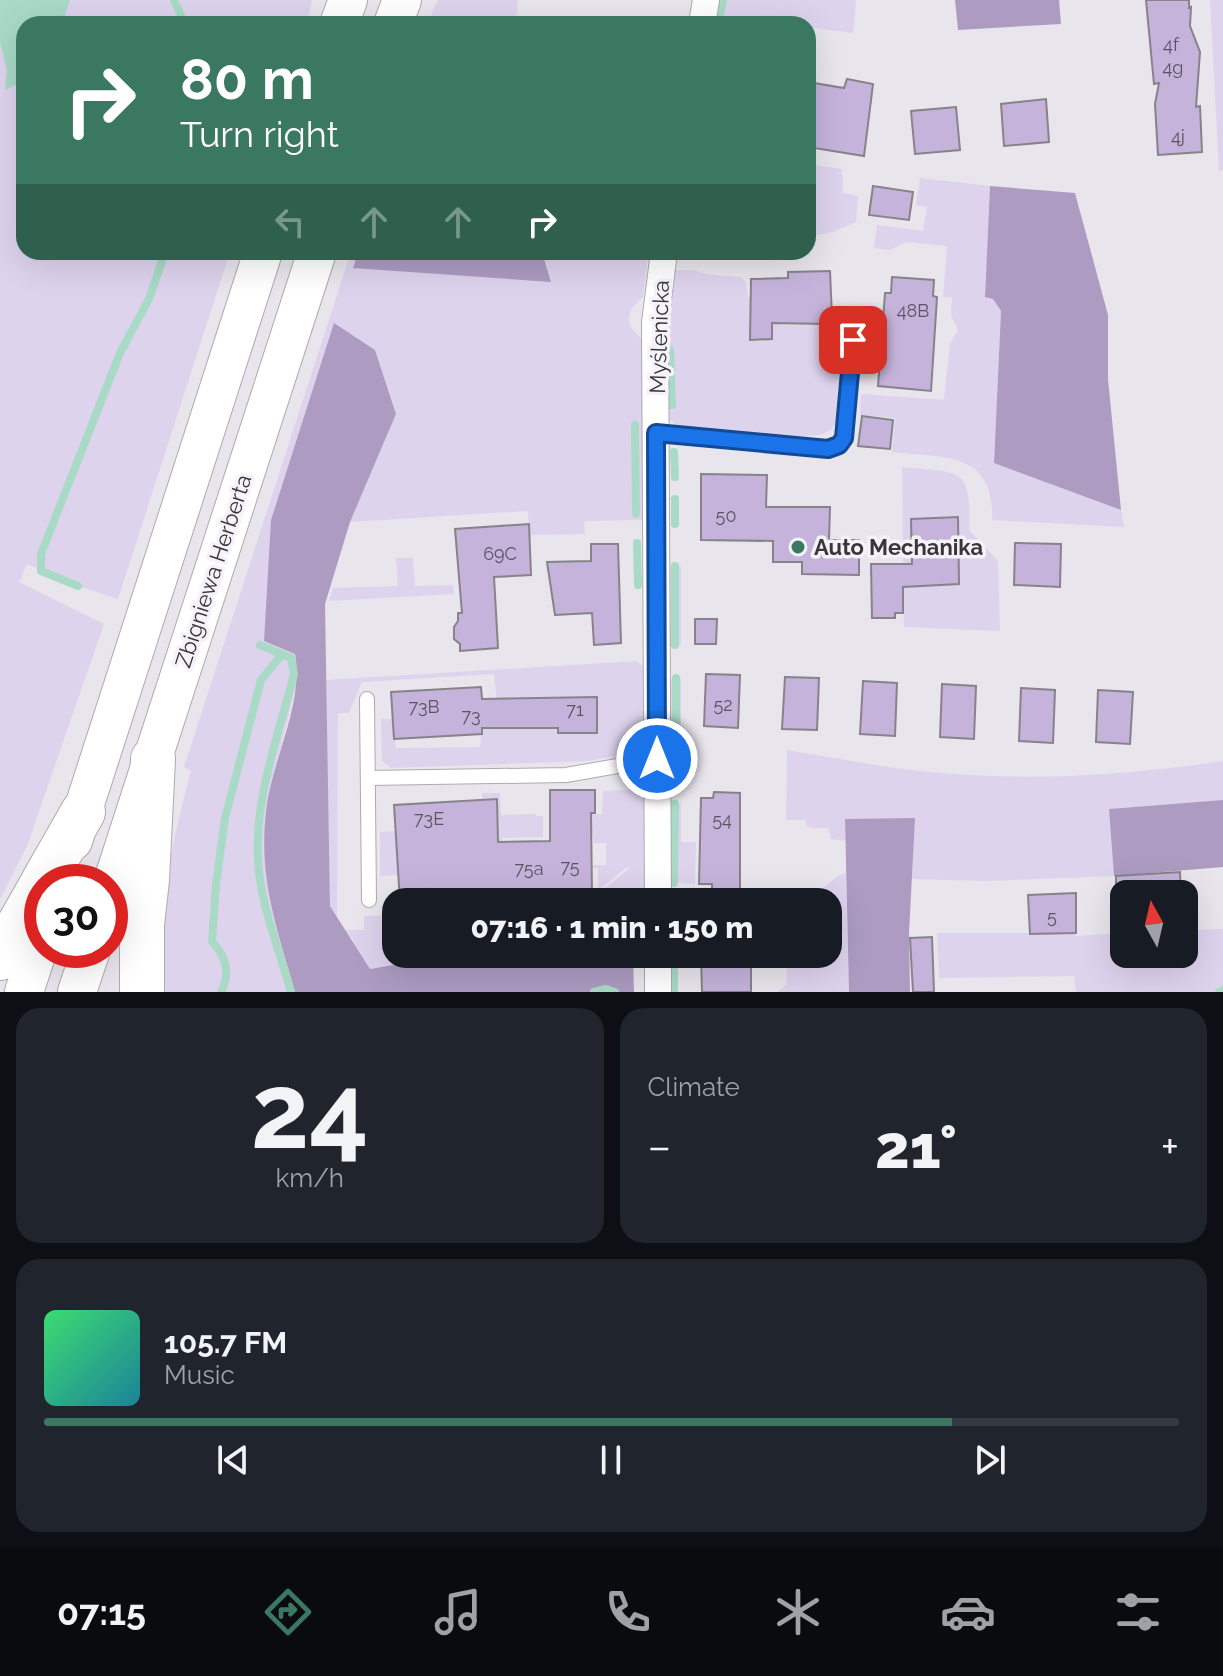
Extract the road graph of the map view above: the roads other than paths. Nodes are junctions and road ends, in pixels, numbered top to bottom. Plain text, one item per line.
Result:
1 (260, 260) edge
2 (314, 260) edge
3 (663, 260) edge
4 (856, 314) dead end
5 (656, 433) junction
6 (367, 699) dead end
7 (153, 759) junction
8 (657, 759) junction
9 (368, 778) junction
10 (83, 812) junction
11 (54, 864) edge
12 (66, 864) edge
13 (119, 864) edge
14 (658, 888) edge
15 (369, 900) dead end
16 (24, 916) edge
17 (0, 958) edge
18 (32, 968) edge
19 (85, 968) edge
20 (658, 968) edge
21 (24, 992) edge
22 (77, 992) edge
23 (142, 992) edge
24 (658, 992) edge

1 - 10 main road
2 - 7 main road, Zbigniewa Herberta
3 - 5 street, Myślenicka
4 - 5 lane
5 - 8 street, Myślenicka
6 - 9 lane
7 - 13 main road, Zbigniewa Herberta
7 - 23 highway
8 - 9 lane
8 - 14 street, Myślenicka
9 - 15 lane
10 - 11 highway
10 - 12 main road
16 - 17 highway
18 - 21 main road
19 - 22 main road
20 - 24 street

